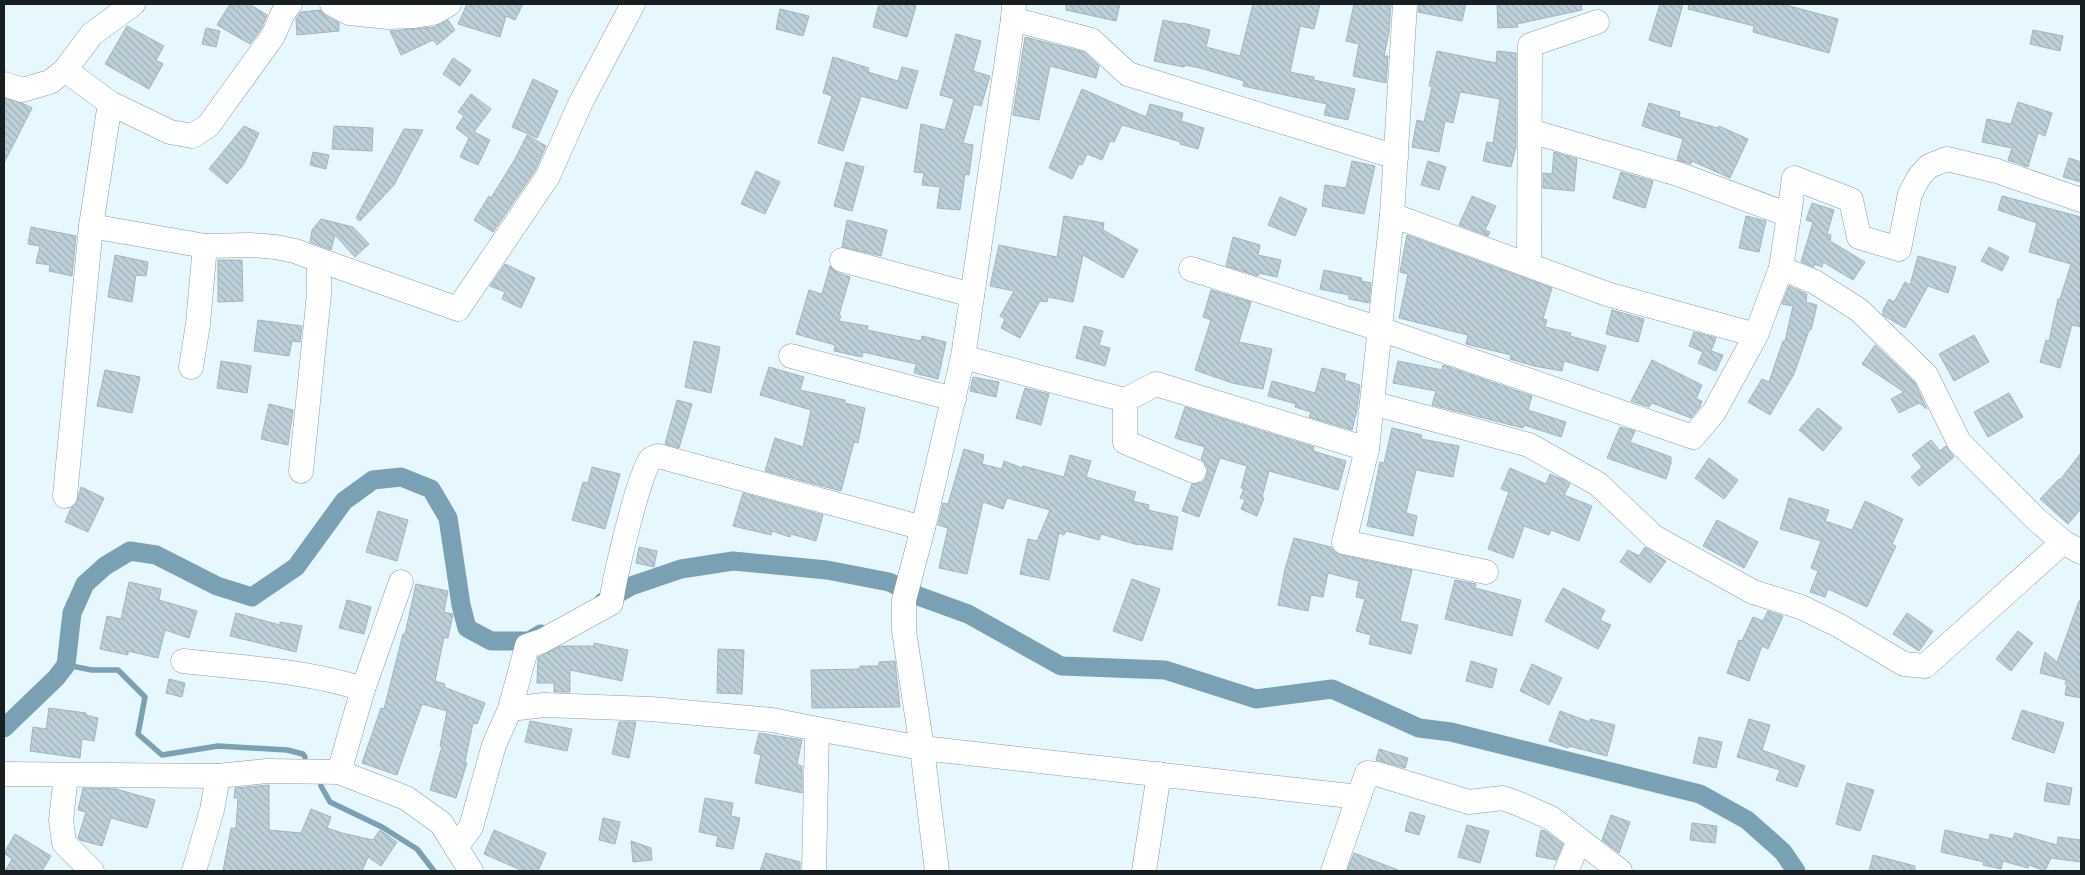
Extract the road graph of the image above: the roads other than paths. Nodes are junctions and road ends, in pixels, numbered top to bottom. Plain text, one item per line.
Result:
1 (132, 4) edge
2 (290, 4) edge
3 (332, 4) edge
4 (450, 4) edge
5 (633, 4) edge
6 (1405, 4) edge
7 (1014, 11) edge
8 (1597, 22) dead end
9 (65, 70) junction
10 (4, 84) edge
11 (110, 104) junction
12 (1530, 132) junction
13 (1396, 157) junction
14 (2081, 200) edge
15 (1392, 215) junction
16 (1789, 215) junction
17 (91, 226) junction
18 (205, 246) junction
19 (319, 260) junction
20 (842, 260) dead end
21 (1529, 264) junction
22 (1781, 268) junction
23 (1190, 269) dead end
24 (972, 295) junction
25 (1380, 329) junction
26 (1756, 335) junction
27 (791, 356) dead end
28 (963, 357) junction
29 (191, 368) dead end
30 (954, 399) junction
31 (1126, 400) junction
32 (1372, 402) junction
33 (1367, 449) junction
34 (301, 471) dead end
35 (1194, 471) dead end
36 (65, 496) dead end
37 (923, 528) junction
38 (2072, 547) edge
39 (1486, 572) dead end
40 (401, 582) dead end
41 (183, 661) dead end
42 (363, 689) junction
43 (510, 709) junction
44 (817, 729) junction
45 (922, 748) junction
46 (339, 772) junction
47 (4, 774) edge
48 (1159, 774) junction
49 (66, 776) junction
50 (218, 776) junction
51 (1359, 796) junction
52 (1579, 842) junction
53 (456, 847) junction
54 (92, 871) edge
55 (194, 871) edge
56 (471, 871) edge
57 (814, 871) edge
58 (937, 871) edge
59 (1144, 871) edge
60 (1333, 871) edge
61 (1566, 871) edge
62 (1620, 871) edge

1 - 9 street
2 - 11 street
3 - 4 street
5 - 19 street
6 - 13 street
7 - 13 street
7 - 24 street
8 - 12 street
9 - 10 street
9 - 11 street
11 - 17 street
12 - 16 street
12 - 21 street
13 - 15 street
14 - 16 street
15 - 21 street
15 - 25 street
16 - 22 street
17 - 18 street
17 - 36 street
18 - 19 street
18 - 29 street
19 - 34 street
20 - 24 street
21 - 26 street
22 - 26 street
22 - 38 street
23 - 25 street
24 - 28 street
25 - 26 street
25 - 32 street
27 - 30 street
28 - 30 street
28 - 31 street
30 - 37 street
31 - 33 street
31 - 35 street
32 - 33 street
32 - 38 street
33 - 39 street
37 - 43 street
37 - 45 street
40 - 42 street
41 - 42 street
42 - 46 street
43 - 44 street
43 - 53 street
44 - 45 street
44 - 57 street
45 - 48 street
45 - 58 street
46 - 50 street
46 - 53 street
47 - 49 street
48 - 51 street
48 - 59 street
49 - 50 street
49 - 54 street
50 - 55 street
51 - 52 street
51 - 60 street
52 - 61 street
52 - 62 street
53 - 56 street

